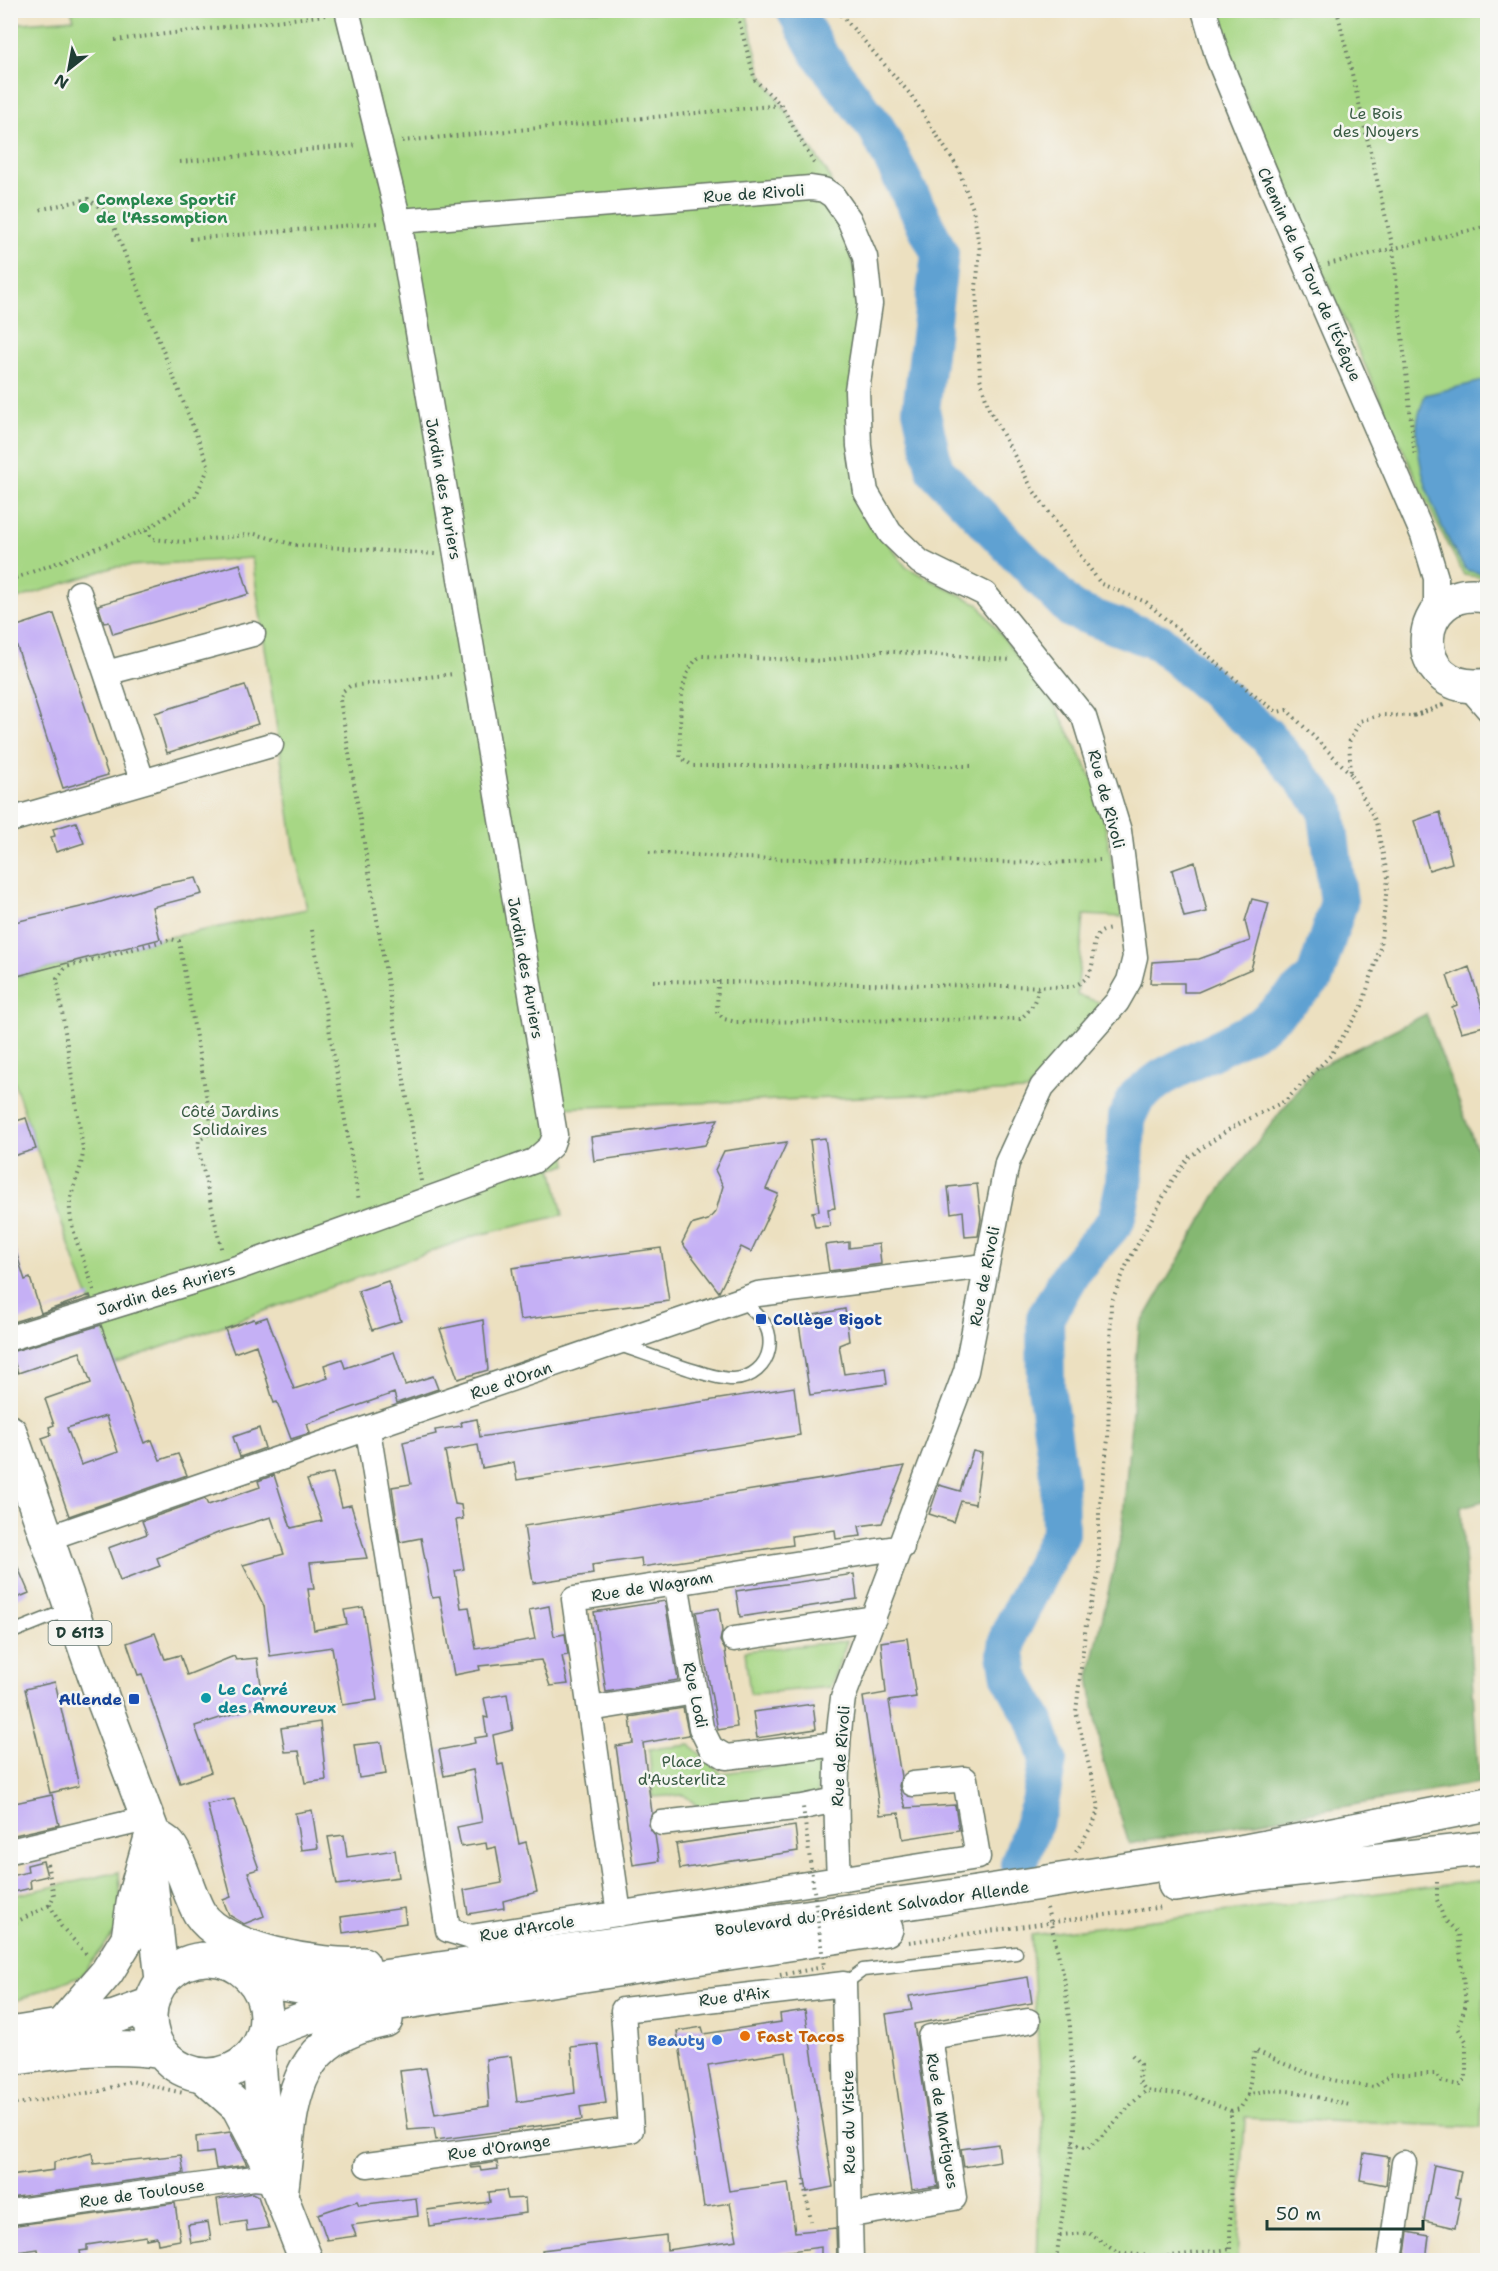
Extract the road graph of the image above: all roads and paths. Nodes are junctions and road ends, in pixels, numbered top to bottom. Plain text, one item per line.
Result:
1 (736, 10) edge
2 (837, 10) edge
3 (1204, 10) edge
4 (1337, 10) edge
5 (348, 11) edge
6 (115, 40) dead end
7 (781, 105) junction
8 (380, 143) junction
9 (180, 162) dead end
10 (824, 190) junction
11 (38, 210) dead end
12 (399, 221) junction
13 (1488, 225) edge
14 (190, 239) dead end
15 (1393, 248) junction
16 (1308, 268) junction
17 (1402, 485) junction
18 (146, 530) junction
19 (1423, 535) junction
20 (456, 556) junction
21 (10, 580) edge
22 (79, 593) dead end
23 (1477, 595) edge
24 (1436, 611) junction
25 (253, 634) dead end
26 (1035, 658) junction
27 (476, 671) junction
28 (106, 673) junction
29 (1468, 698) edge
30 (271, 745) dead end
31 (971, 766) dead end
32 (1351, 774) junction
33 (142, 780) junction
34 (10, 820) edge
35 (649, 852) dead end
36 (1122, 859) junction
37 (1130, 926) junction
38 (312, 930) dead end
39 (653, 981) dead end
40 (718, 981) junction
41 (1038, 985) junction
42 (424, 1200) junction
43 (363, 1222) junction
44 (985, 1266) junction
45 (226, 1271) junction
46 (741, 1300) junction
47 (100, 1308) junction
48 (10, 1338) edge
49 (616, 1344) junction
50 (368, 1430) junction
51 (10, 1432) edge
52 (48, 1538) junction
53 (902, 1547) junction
54 (676, 1582) junction
55 (71, 1608) junction
56 (874, 1618) junction
57 (10, 1633) edge
58 (734, 1639) dead end
59 (695, 1692) junction
60 (590, 1709) junction
61 (838, 1744) junction
62 (913, 1784) dead end
63 (836, 1800) junction
64 (1488, 1804) edge
65 (803, 1807) junction
66 (662, 1823) dead end
67 (149, 1827) junction
68 (43, 1844) junction
69 (1488, 1848) edge
70 (10, 1851) edge
71 (1074, 1855) dead end
72 (1437, 1872) dead end
73 (839, 1878) junction
74 (976, 1893) junction
75 (50, 1905) junction
76 (1046, 1905) junction
77 (619, 1914) junction
78 (10, 1924) edge
79 (1016, 1953) dead end
80 (218, 1959) junction
81 (107, 1972) junction
82 (780, 1975) dead end
83 (253, 1979) junction
84 (844, 1984) junction
85 (478, 1990) junction
86 (157, 1992) junction
87 (1028, 2021) dead end
88 (60, 2027) junction
89 (10, 2034) edge
90 (262, 2040) junction
91 (162, 2052) junction
92 (1132, 2055) dead end
93 (10, 2059) edge
94 (197, 2085) junction
95 (1146, 2091) junction
96 (1248, 2095) junction
97 (10, 2105) edge
98 (1350, 2105) dead end
99 (1231, 2111) junction
100 (631, 2130) joint
101 (1072, 2142) junction
102 (1404, 2163) dead end
103 (367, 2165) dead end
104 (803, 2178) dead end
105 (275, 2181) junction
106 (10, 2212) edge
107 (850, 2215) junction
108 (811, 2220) dead end
109 (1060, 2235) junction
110 (1231, 2249) junction
111 (306, 2260) edge
112 (851, 2260) edge
113 (1056, 2260) edge
114 (1230, 2260) edge
115 (1390, 2260) edge

1 - 7 path
2 - 32 path
3 - 16 street, Chemin de la Tour de l'Évêque
4 - 15 path
5 - 6 path
5 - 8 street, Jardin des Auriers
7 - 8 path
7 - 10 path
8 - 9 path
8 - 12 street, Jardin des Auriers
10 - 12 street, Rue de Rivoli
10 - 26 street, Rue de Rivoli
11 - 18 path
12 - 14 path
12 - 20 street, Jardin des Auriers
13 - 15 path
15 - 16 path
15 - 17 path
16 - 17 street, Chemin de la Tour de l'Évêque
17 - 19 street, Chemin de la Tour de l'Évêque
18 - 20 path
18 - 21 path
19 - 23 street, Chemin de la Tour de l'Évêque
19 - 24 street, Chemin de la Tour de l'Évêque
20 - 27 street, Jardin des Auriers
22 - 28 street
23 - 24 main road
24 - 29 main road
25 - 28 street
26 - 31 path
26 - 36 street, Rue de Rivoli
27 - 42 street, Jardin des Auriers
27 - 42 path
28 - 33 street
29 - 32 path
30 - 33 street
32 - 71 path
33 - 34 street
35 - 36 path
36 - 37 street, Rue de Rivoli
37 - 41 path
37 - 44 street, Rue de Rivoli
38 - 43 path
39 - 40 path
40 - 41 path
40 - 41 path
42 - 43 street, Jardin des Auriers
43 - 45 street, Jardin des Auriers
44 - 46 street, Rue d'Oran
44 - 53 street, Rue de Rivoli
45 - 47 street, Jardin des Auriers
45 - 47 path
46 - 49 street, Rue d'Oran
46 - 49 lane
47 - 48 street, Jardin des Auriers
49 - 50 street, Rue d'Oran
50 - 52 street, Rue d'Oran
50 - 77 street, Rue d'Arcole
51 - 52 main road, D 6113
52 - 55 main road, D 6113
53 - 54 street, Rue de Wagram
53 - 56 street, Rue de Rivoli
54 - 59 street, Rue Lodi
54 - 60 street, Rue de Wagram
55 - 57 lane
55 - 67 main road, D 6113
56 - 58 street
56 - 61 street, Rue de Rivoli
59 - 60 street
59 - 61 street, Rue Lodi
60 - 77 street, Rue de Wagram
61 - 63 street, Rue de Rivoli
62 - 73 street, Rue d'Arcole
63 - 65 street
63 - 73 street, Rue de Rivoli
64 - 74 main road, Boulevard du Président Salvador Allende
65 - 66 street
65 - 82 path, bridge
67 - 68 street
67 - 74 main road
67 - 80 main road, D 6113
67 - 81 main road
67 - 86 main road, D 6113
68 - 70 street
68 - 75 path
69 - 76 main road, Boulevard du Président Salvador Allende
72 - 96 path
73 - 77 street, Rue d'Arcole
74 - 83 main road, Boulevard du Président Salvador Allende
75 - 78 path
75 - 81 path
76 - 85 main road, Boulevard du Président Salvador Allende
76 - 101 path
79 - 84 lane
80 - 83 main road, Boulevard du Président Salvador Allende
80 - 86 main road
81 - 88 main road
83 - 90 main road, Boulevard du Président Salvador Allende
84 - 100 street, Rue d'Aix
84 - 107 street, Rue du Vistre
85 - 90 main road, Boulevard du Président Salvador Allende
85 - 105 main road
86 - 88 main road
86 - 91 main road
87 - 107 street, Rue de Martigues
88 - 89 main road
90 - 94 main road, Boulevard du Président Salvador Allende
90 - 105 main road
91 - 93 main road
91 - 94 main road
92 - 95 path
94 - 97 path
94 - 105 main road
95 - 99 path
95 - 101 path
96 - 98 path
96 - 99 path
99 - 110 path
100 - 103 street, Rue d'Orange
101 - 109 path
102 - 115 street
104 - 108 path
105 - 106 street, Rue de Toulouse
105 - 111 main road
107 - 112 street, Rue du Vistre
109 - 110 path
109 - 113 path
110 - 114 path

